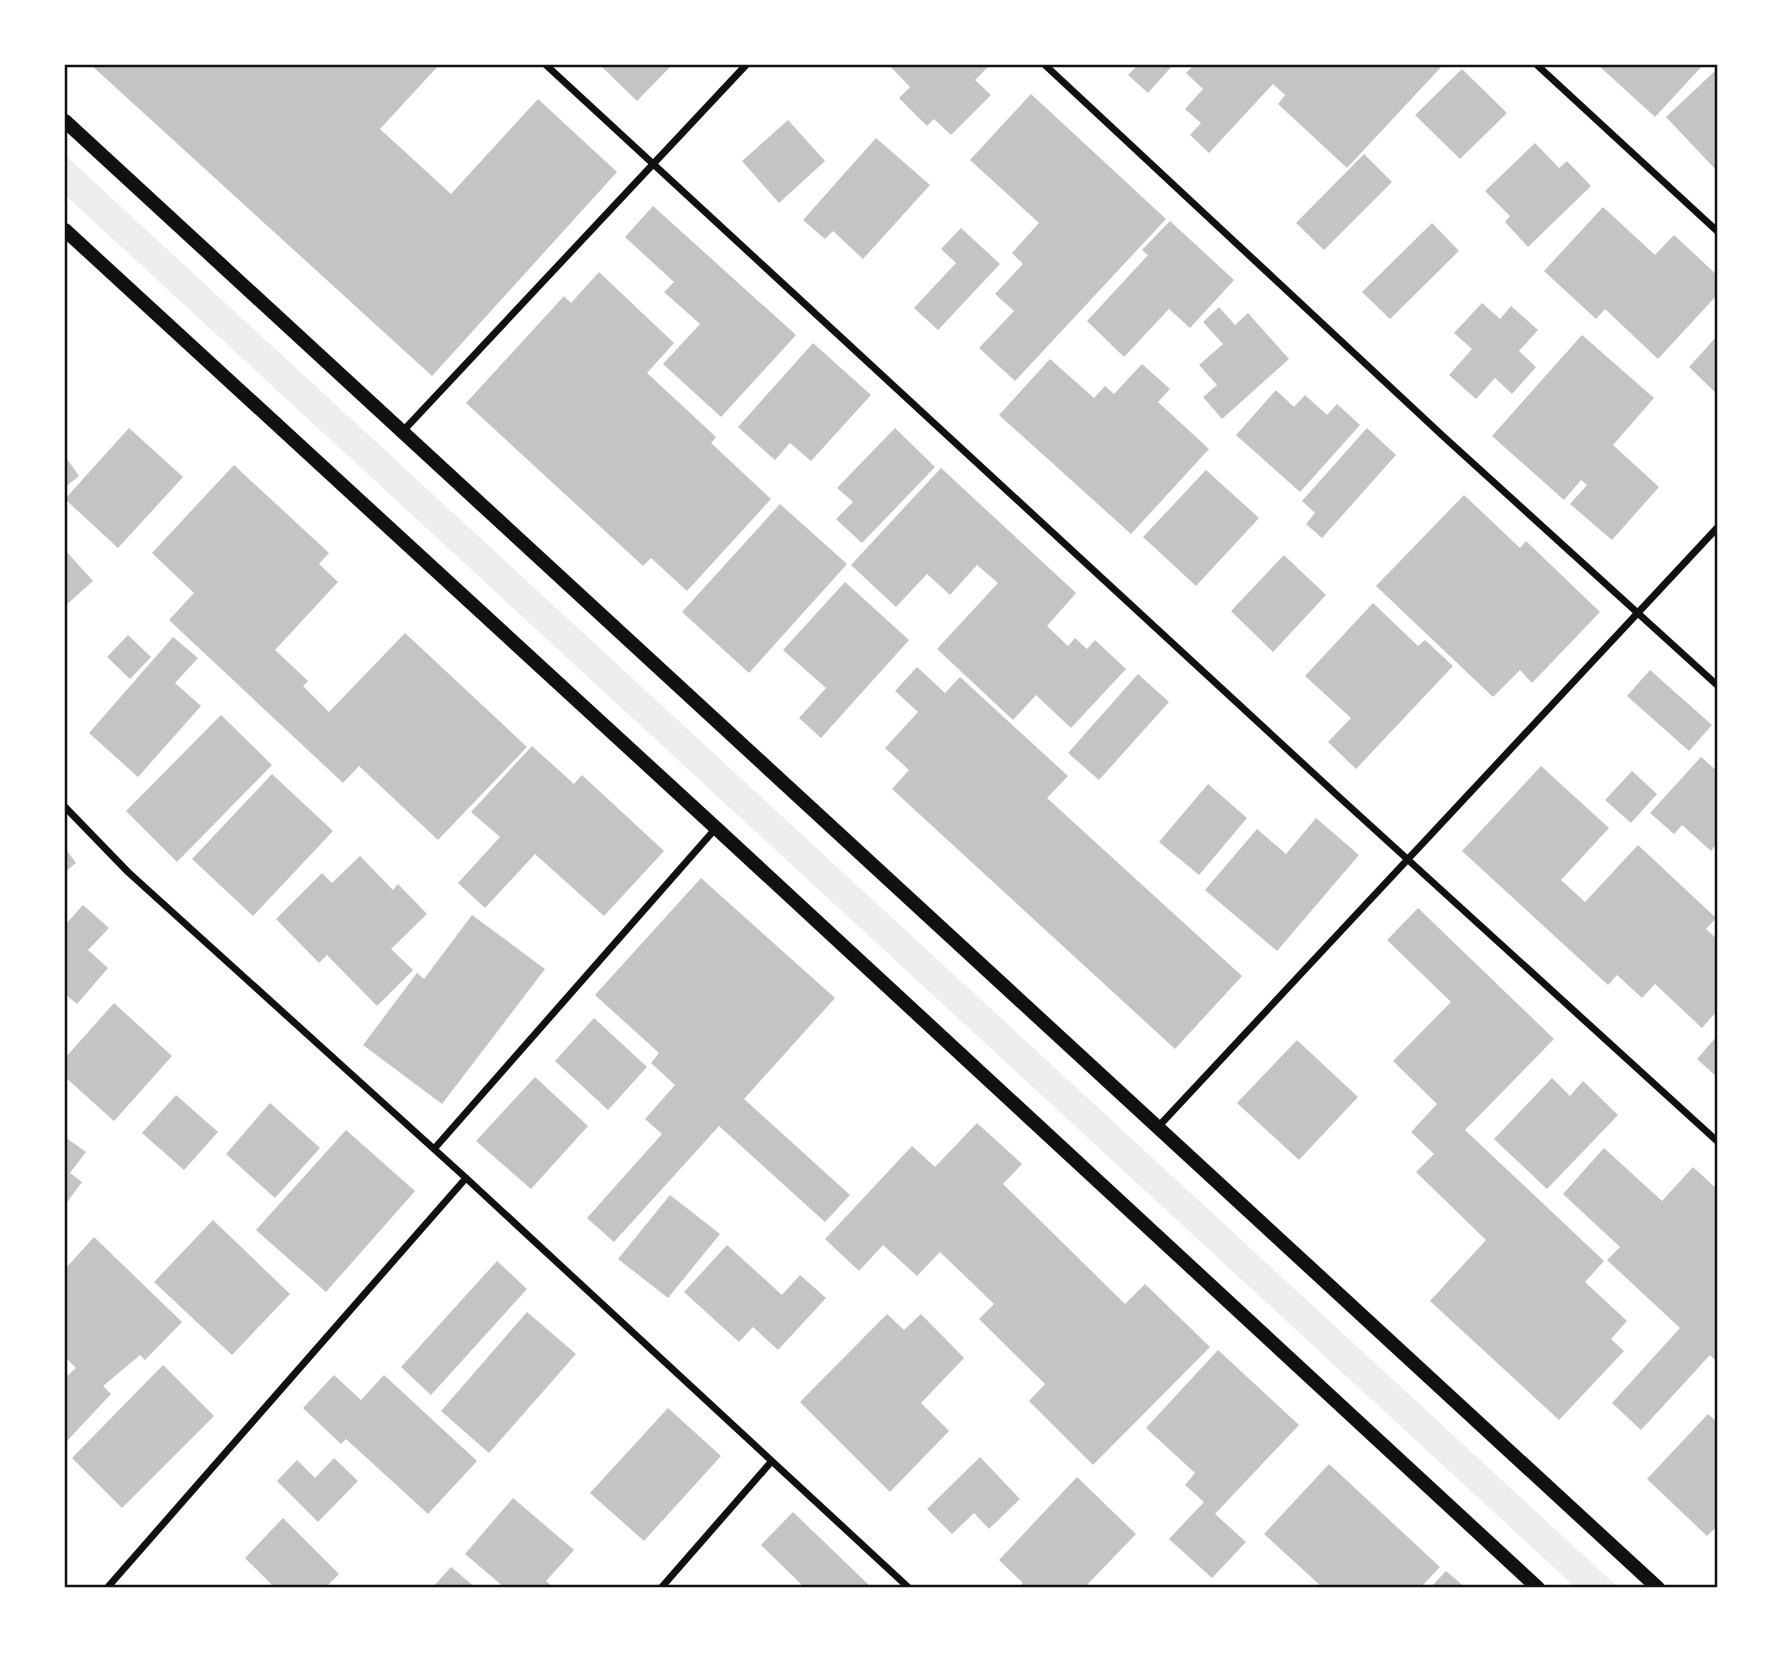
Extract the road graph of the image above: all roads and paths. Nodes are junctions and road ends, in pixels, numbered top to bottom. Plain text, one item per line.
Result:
1 (545, 65) edge
2 (746, 65) edge
3 (1045, 65) edge
4 (1537, 65) edge
5 (65, 121) edge
6 (653, 164) junction
7 (65, 230) edge
8 (1717, 231) edge
9 (403, 431) junction
10 (1717, 528) edge
11 (1638, 613) junction
12 (1717, 685) edge
13 (65, 807) edge
14 (716, 828) junction
15 (1408, 859) junction
16 (1158, 1127) junction
17 (1717, 1141) edge
18 (433, 1149) junction
19 (466, 1178) junction
20 (771, 1462) junction
21 (107, 1588) edge
22 (661, 1588) edge
23 (909, 1588) edge
24 (1538, 1588) edge
25 (1658, 1588) edge

1 - 6 street
2 - 6 street
3 - 11 street
4 - 8 street
5 - 9 main road
6 - 9 street
6 - 15 street
7 - 14 main road
9 - 16 main road
10 - 11 street
11 - 12 street
11 - 15 street
13 - 18 street
14 - 18 street
14 - 24 main road
15 - 16 street
15 - 17 street
16 - 25 main road
18 - 19 street
19 - 20 street
19 - 21 street
20 - 22 street
20 - 23 street

